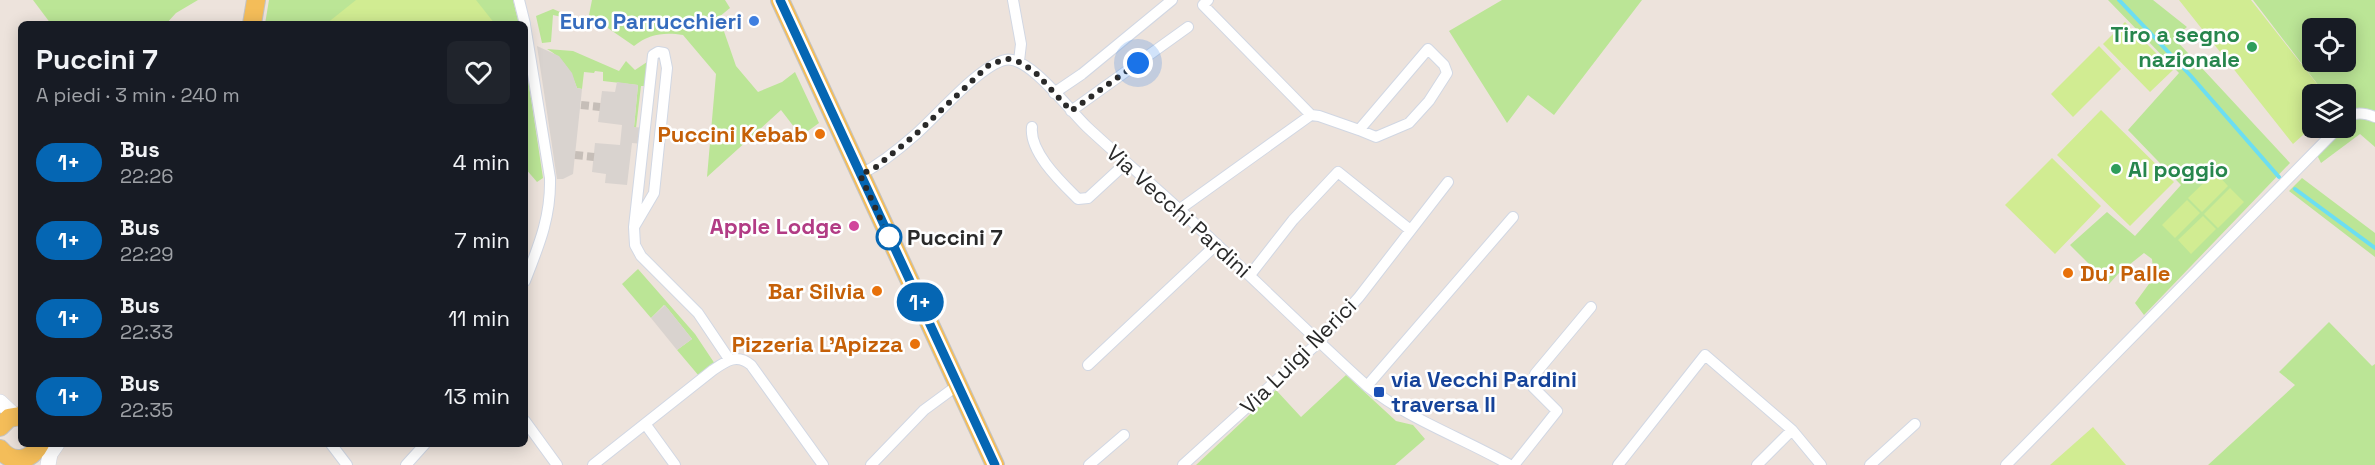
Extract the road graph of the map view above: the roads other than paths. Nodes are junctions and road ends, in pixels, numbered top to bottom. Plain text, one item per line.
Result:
1 (256, 0) edge
2 (519, 0) edge
3 (780, 0) edge
4 (1013, 0) edge
5 (1172, 0) edge
6 (1203, 2) edge
7 (252, 21) edge
8 (524, 21) edge
9 (1188, 27) dead end
10 (528, 43) edge
11 (1019, 62) junction
12 (1054, 93) junction
13 (1071, 111) junction
14 (2356, 114) edge
15 (1311, 115) junction
16 (2375, 117) edge
17 (1032, 127) dead end
18 (1359, 130) junction
19 (2328, 138) edge
20 (1126, 163) junction
21 (860, 175) junction
22 (1448, 182) dead end
23 (1180, 209) junction
24 (1513, 217) dead end
25 (634, 227) junction
26 (1409, 229) junction
27 (1217, 244) junction
28 (528, 272) edge
29 (1250, 275) junction
30 (1591, 307) dead end
31 (1319, 342) junction
32 (729, 359) junction
33 (1088, 365) dead end
34 (958, 385) junction
35 (1367, 386) junction
36 (0, 402) edge
37 (18, 416) edge
38 (1915, 424) dead end
39 (528, 425) edge
40 (646, 425) junction
41 (0, 427) edge
42 (1792, 430) junction
43 (1124, 435) dead end
44 (55, 447) edge
45 (333, 447) edge
46 (422, 447) edge
47 (1492, 454) junction
48 (41, 456) edge
49 (9, 460) edge
50 (347, 465) edge
51 (406, 465) edge
52 (557, 465) edge
53 (593, 465) edge
54 (675, 465) edge
55 (823, 465) edge
56 (871, 465) edge
57 (995, 465) edge
58 (1089, 465) edge
59 (1184, 465) edge
60 (1486, 465) edge
61 (1512, 465) edge
62 (1618, 465) edge
63 (1757, 465) edge
64 (1821, 465) edge
65 (1870, 465) edge
66 (2006, 465) edge

1 - 7 main road
2 - 8 street
3 - 21 main road
4 - 11 street
5 - 12 street
6 - 15 street
9 - 13 street
10 - 28 street
11 - 12 street, Via Vecchi Pardini
11 - 21 street
12 - 13 street, Via Vecchi Pardini
13 - 20 street, Via Vecchi Pardini
14 - 16 street
15 - 18 street
15 - 23 street
17 - 20 street
18 - 18 street
19 - 66 street
20 - 23 street, Via Vecchi Pardini
21 - 34 main road
22 - 26 street, Via Luigi Nerici
23 - 27 street, Via Vecchi Pardini
24 - 35 street
25 - 25 street
25 - 32 street
26 - 29 street
26 - 31 street, Via Luigi Nerici
27 - 29 street, Via Vecchi Pardini
27 - 33 street
29 - 31 street, Via Vecchi Pardini
30 - 61 street
31 - 35 street, Via Vecchi Pardini
31 - 59 street, Via Luigi Nerici
32 - 40 street
32 - 55 street
34 - 56 street
34 - 57 main road
35 - 47 street, Via Vecchi Pardini
36 - 37 main road
37 - 41 main road
38 - 65 street
39 - 52 street
40 - 53 street
40 - 54 street
42 - 62 street
42 - 63 street
42 - 64 street
43 - 58 street
44 - 48 main road
45 - 50 street
46 - 51 street
47 - 60 street
47 - 61 street, Via Vecchi Pardini
48 - 49 main road

